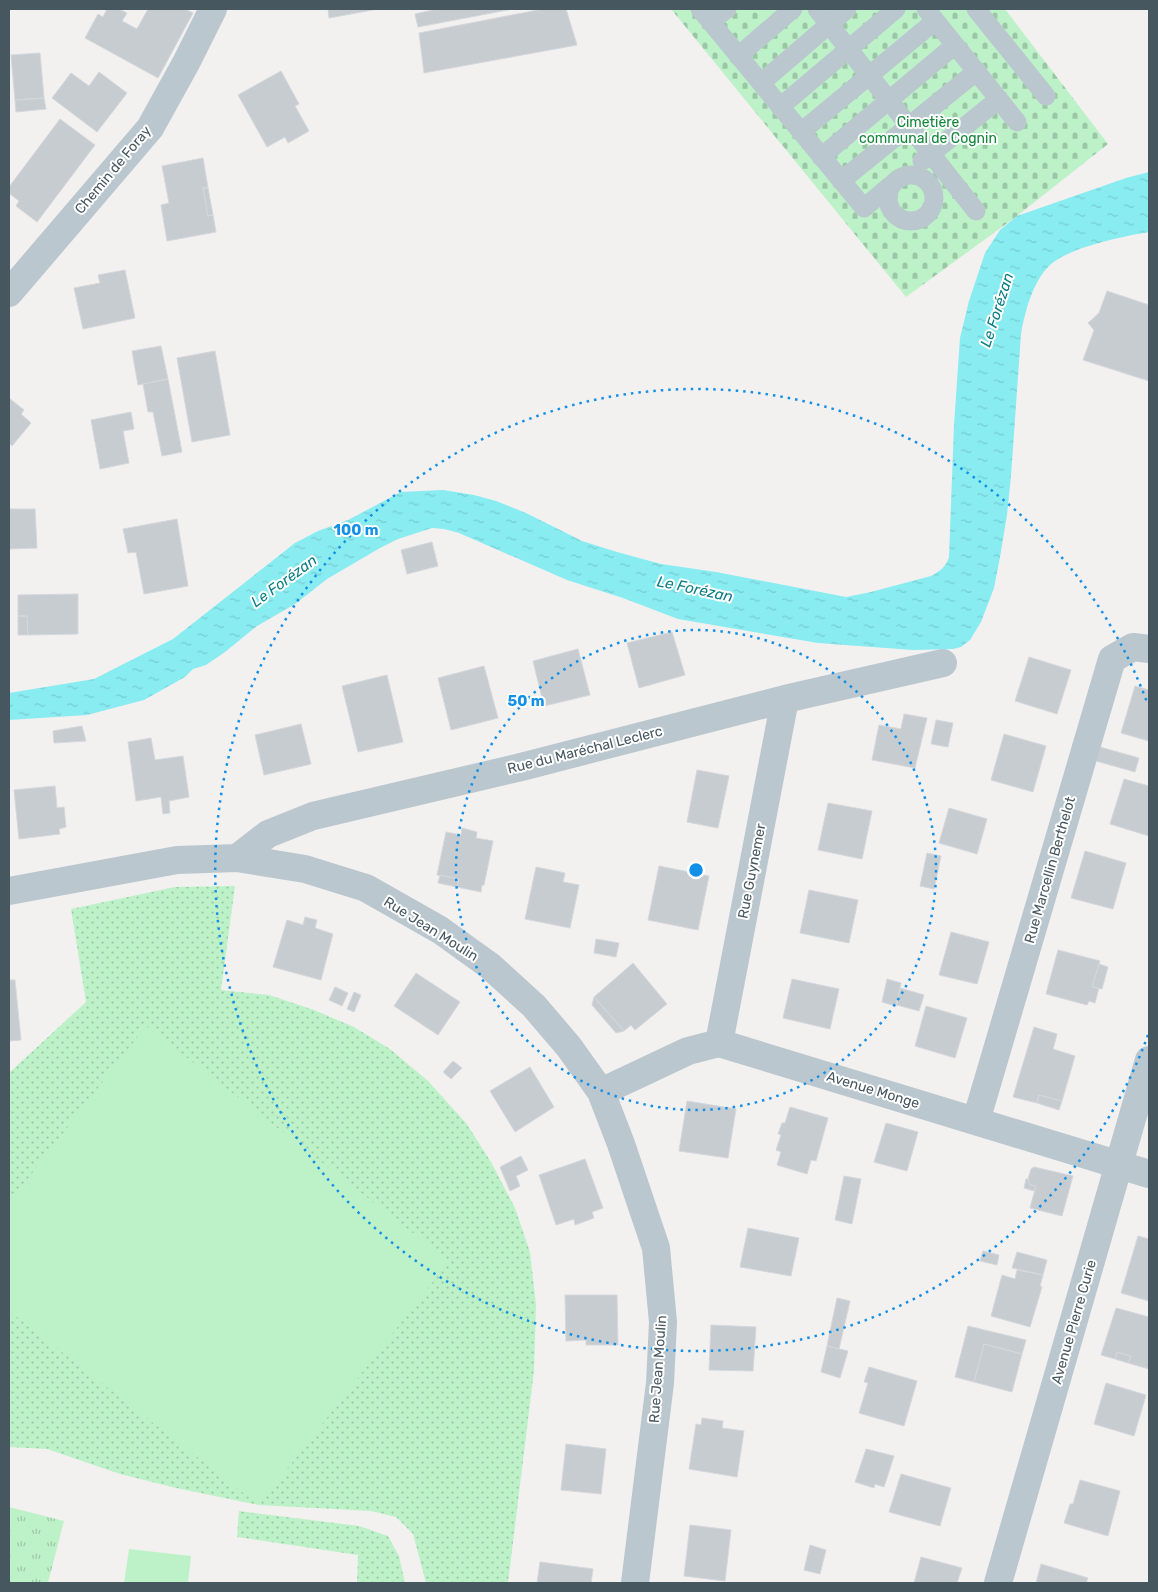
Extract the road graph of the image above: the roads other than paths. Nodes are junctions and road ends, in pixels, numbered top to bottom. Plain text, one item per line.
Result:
1 (213, 9) edge
2 (727, 9) edge
3 (793, 9) edge
4 (816, 9) edge
5 (847, 9) edge
6 (896, 9) edge
7 (976, 9) edge
8 (705, 15) edge
9 (930, 15) edge
10 (829, 24) junction
11 (954, 45) junction
12 (848, 49) junction
13 (738, 56) junction
14 (977, 71) junction
15 (869, 75) junction
16 (761, 84) junction
17 (1046, 96) dead end
18 (999, 99) junction
19 (888, 100) junction
20 (780, 107) junction
21 (1017, 122) dead end
22 (909, 126) junction
23 (801, 132) junction
24 (931, 154) junction
25 (821, 157) junction
26 (841, 181) junction
27 (976, 211) dead end
28 (9, 293) edge
29 (1149, 649) edge
30 (942, 664) dead end
31 (785, 699) junction
32 (237, 858) junction
33 (9, 891) edge
34 (719, 1043) junction
35 (1149, 1060) edge
36 (601, 1092) junction
37 (976, 1121) junction
38 (1119, 1165) junction
39 (1149, 1174) edge
40 (634, 1583) edge
41 (998, 1583) edge

1 - 28 street, Chemin de Foray
2 - 8 lane
3 - 13 lane
4 - 10 lane
5 - 10 lane
6 - 12 lane
7 - 17 lane
8 - 13 lane
9 - 11 lane
9 - 15 lane
10 - 12 lane
10 - 16 lane
11 - 14 lane
11 - 19 lane
12 - 15 lane
12 - 20 lane
13 - 16 lane
14 - 18 lane
14 - 22 lane
15 - 19 lane
15 - 23 lane
16 - 20 lane
18 - 21 lane
18 - 24 lane
19 - 22 lane
19 - 25 lane
20 - 23 lane
22 - 24 lane
22 - 26 lane
23 - 25 lane
24 - 26 lane
24 - 27 lane
25 - 26 lane
29 - 37 street, Rue Marcellin Berthelot
30 - 31 street, Rue du Maréchal Leclerc
31 - 32 street, Rue du Maréchal Leclerc
31 - 34 street, Rue Guynemer
32 - 33 street, Rue Jean Moulin
32 - 36 street, Rue Jean Moulin
34 - 36 street
34 - 37 street, Avenue Monge
35 - 38 street, Avenue Pierre Curie
36 - 40 street, Rue Jean Moulin
37 - 38 street, Avenue Monge
38 - 39 street, Avenue Monge
38 - 41 street, Avenue Pierre Curie

